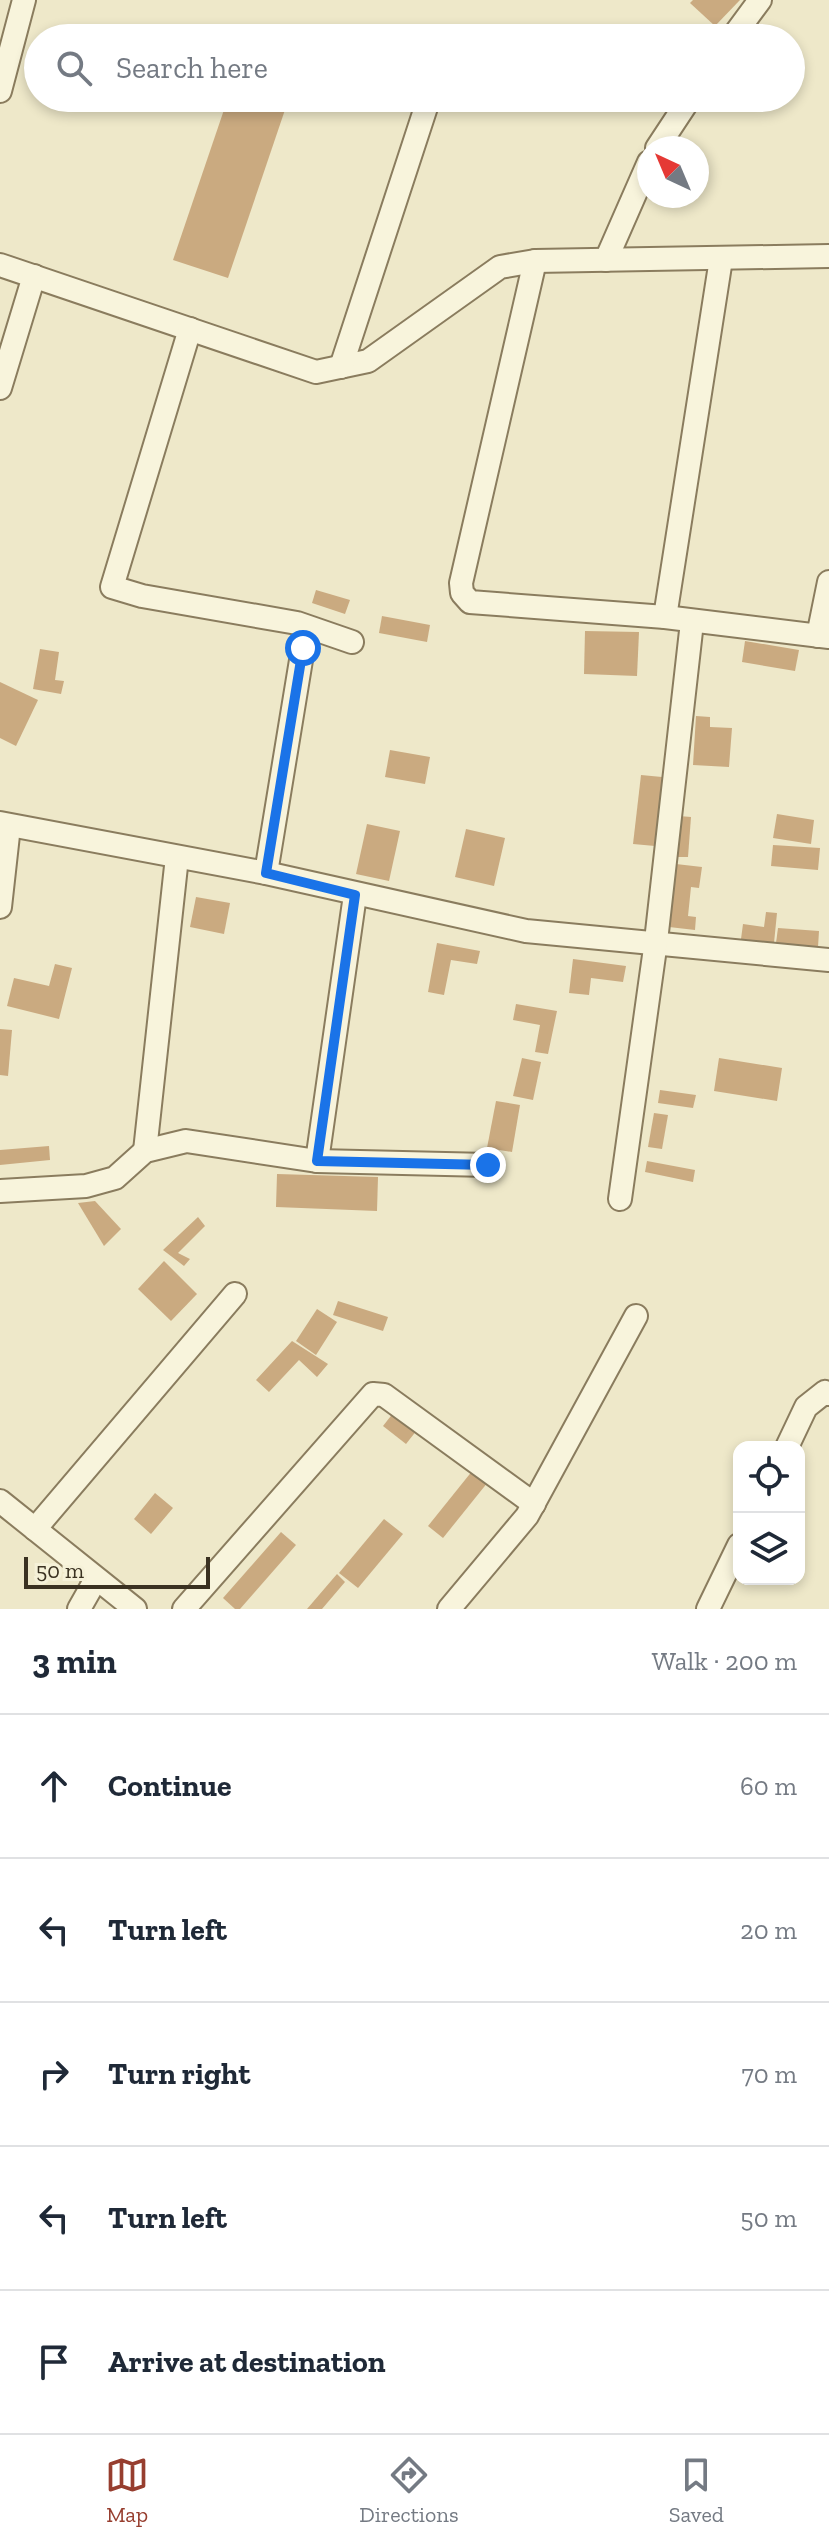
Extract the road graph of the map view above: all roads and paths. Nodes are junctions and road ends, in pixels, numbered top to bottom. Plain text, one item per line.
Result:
1 (24, 0) edge
2 (760, 0) edge
3 (742, 24) edge
4 (0, 91) edge
5 (424, 112) edge
6 (681, 112) edge
7 (665, 136) edge
8 (637, 189) edge
9 (829, 256) edge
10 (721, 259) junction
11 (606, 260) junction
12 (535, 261) junction
13 (0, 265) edge
14 (34, 276) junction
15 (190, 329) junction
16 (341, 367) junction
17 (0, 388) edge
18 (829, 582) edge
19 (665, 617) junction
20 (692, 622) junction
21 (823, 636) edge
22 (352, 642) dead end
23 (303, 648) dead end
24 (4, 824) edge
25 (177, 857) junction
26 (266, 873) junction
27 (355, 895) junction
28 (0, 907) edge
29 (656, 941) junction
30 (829, 960) edge
31 (145, 1151) junction
32 (317, 1161) junction
33 (488, 1165) dead end
34 (0, 1191) edge
35 (620, 1199) dead end
36 (235, 1294) dead end
37 (636, 1316) dead end
38 (829, 1394) edge
39 (790, 1441) edge
40 (0, 1501) edge
41 (534, 1504) junction
42 (35, 1529) junction
43 (733, 1557) edge
44 (96, 1579) junction
45 (79, 1609) edge
46 (135, 1609) edge
47 (184, 1609) edge
48 (449, 1609) edge
49 (708, 1609) edge

1 - 4 street
2 - 3 street
5 - 16 street
6 - 7 street
8 - 11 street
9 - 10 street
10 - 11 street
10 - 19 street
11 - 12 street
12 - 16 street
12 - 19 street
13 - 14 street
14 - 15 street
14 - 17 street
15 - 16 street
15 - 22 street
18 - 21 street
19 - 20 street
20 - 21 street
20 - 29 street
23 - 26 street
24 - 25 street
24 - 28 street
25 - 26 street
25 - 31 street
26 - 27 street
27 - 29 street
27 - 32 street
29 - 30 street
29 - 35 street
31 - 32 street
31 - 34 street
32 - 33 street
36 - 42 street
37 - 41 street
38 - 39 street
40 - 42 street
41 - 47 street
41 - 48 street
42 - 44 street
43 - 49 street
44 - 45 street
44 - 46 street

